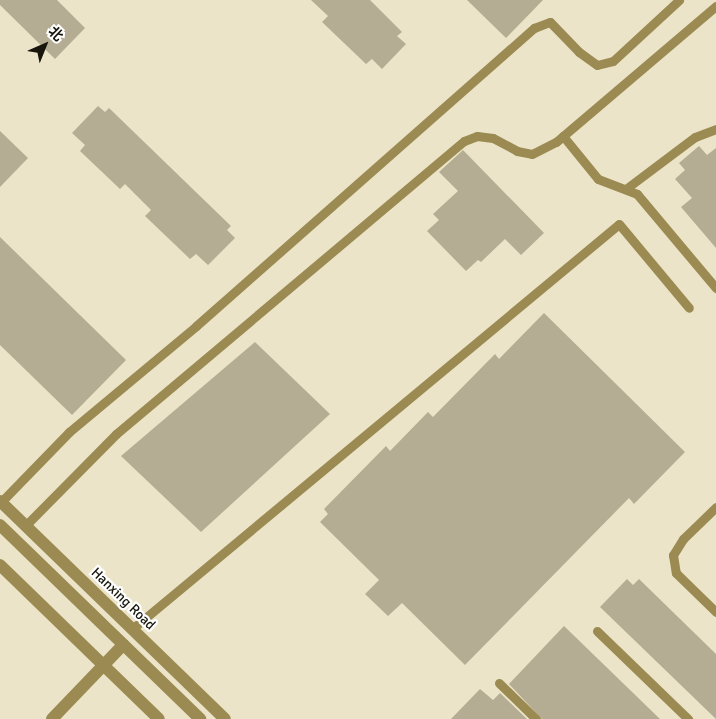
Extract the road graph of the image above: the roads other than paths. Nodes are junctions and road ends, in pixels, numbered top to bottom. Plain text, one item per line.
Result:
1 (680, 0) edge
2 (716, 6) edge
3 (716, 129) edge
4 (562, 136) junction
5 (628, 188) junction
6 (716, 288) edge
7 (689, 308) dead end
8 (1, 501) edge
9 (716, 507) edge
10 (0, 525) edge
11 (26, 525) junction
12 (0, 565) edge
13 (716, 612) edge
14 (132, 629) junction
15 (597, 631) dead end
16 (123, 645) junction
17 (104, 665) junction
18 (499, 683) dead end
19 (52, 719) edge
20 (159, 719) edge
21 (200, 719) edge
22 (225, 719) edge
23 (536, 719) edge
24 (688, 719) edge

1 - 8 lane
2 - 4 lane
3 - 5 lane
4 - 5 lane
4 - 11 lane
5 - 6 lane
7 - 14 lane
8 - 11 street, Hanxing Road
9 - 13 lane
10 - 16 street
11 - 14 street, Hanxing Road
12 - 17 street
14 - 22 street, Hanxing Road
15 - 24 lane
16 - 17 street
16 - 21 street
17 - 19 street
17 - 20 street
18 - 23 lane

